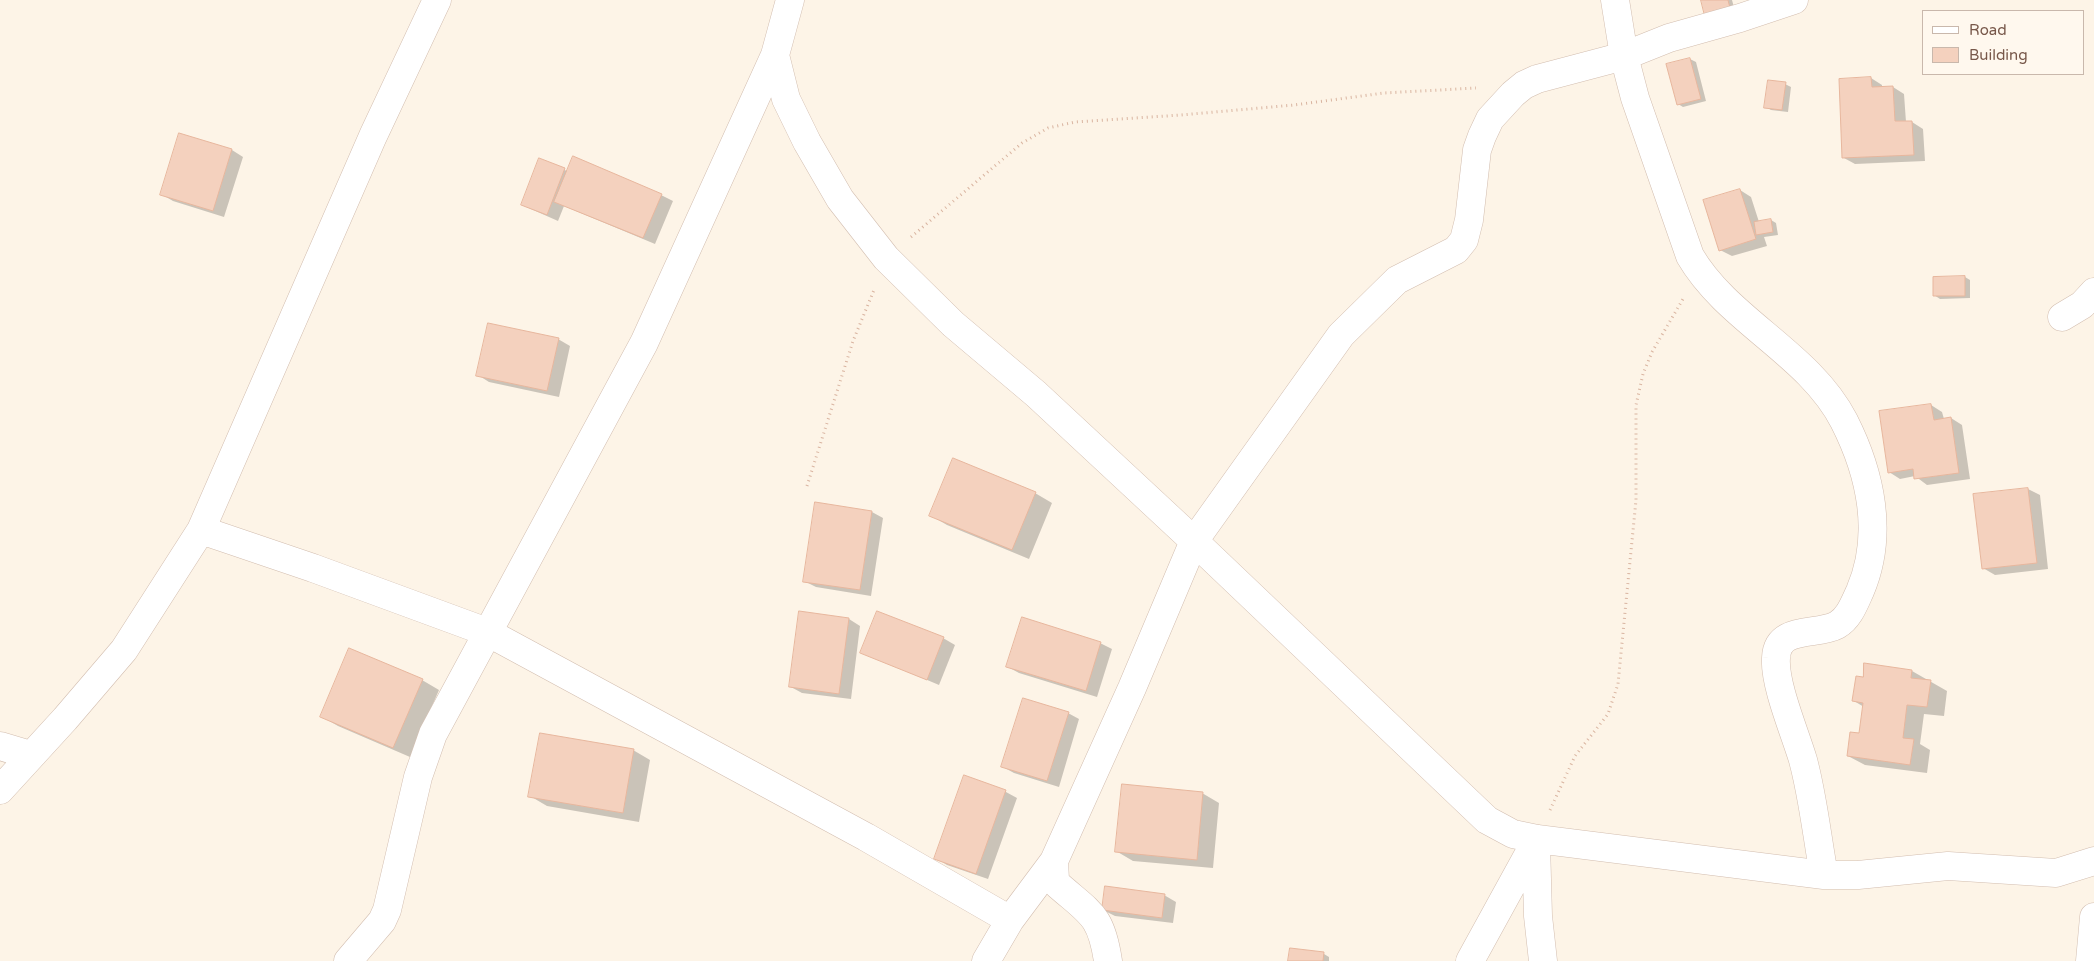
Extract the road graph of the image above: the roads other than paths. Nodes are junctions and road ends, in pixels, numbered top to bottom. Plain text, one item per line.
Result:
1 (437, 0) edge
2 (790, 0) edge
3 (1615, 0) edge
4 (1794, 0) edge
5 (775, 56) junction
6 (1624, 56) junction
7 (2094, 292) edge
8 (2062, 317) dead end
9 (201, 530) junction
10 (1194, 541) junction
11 (487, 632) junction
12 (0, 746) edge
13 (30, 755) junction
14 (0, 790) edge
15 (1536, 839) junction
16 (1054, 861) junction
17 (2094, 861) edge
18 (1824, 875) junction
19 (2094, 917) edge
20 (1010, 920) junction
21 (348, 961) edge
22 (986, 961) edge
23 (1108, 961) edge
24 (1470, 961) edge
25 (1543, 961) edge
26 (2090, 961) edge

1 - 9 street
2 - 5 street
3 - 6 street
4 - 6 street
5 - 10 street
5 - 11 street
6 - 10 street
6 - 18 street
7 - 8 street
9 - 11 street
9 - 13 street
10 - 15 street
10 - 16 street
11 - 20 street
11 - 21 street
12 - 13 street
13 - 14 street
15 - 18 street
15 - 24 street
15 - 25 street
16 - 20 street
16 - 23 street
17 - 18 street
19 - 26 street
20 - 22 street

